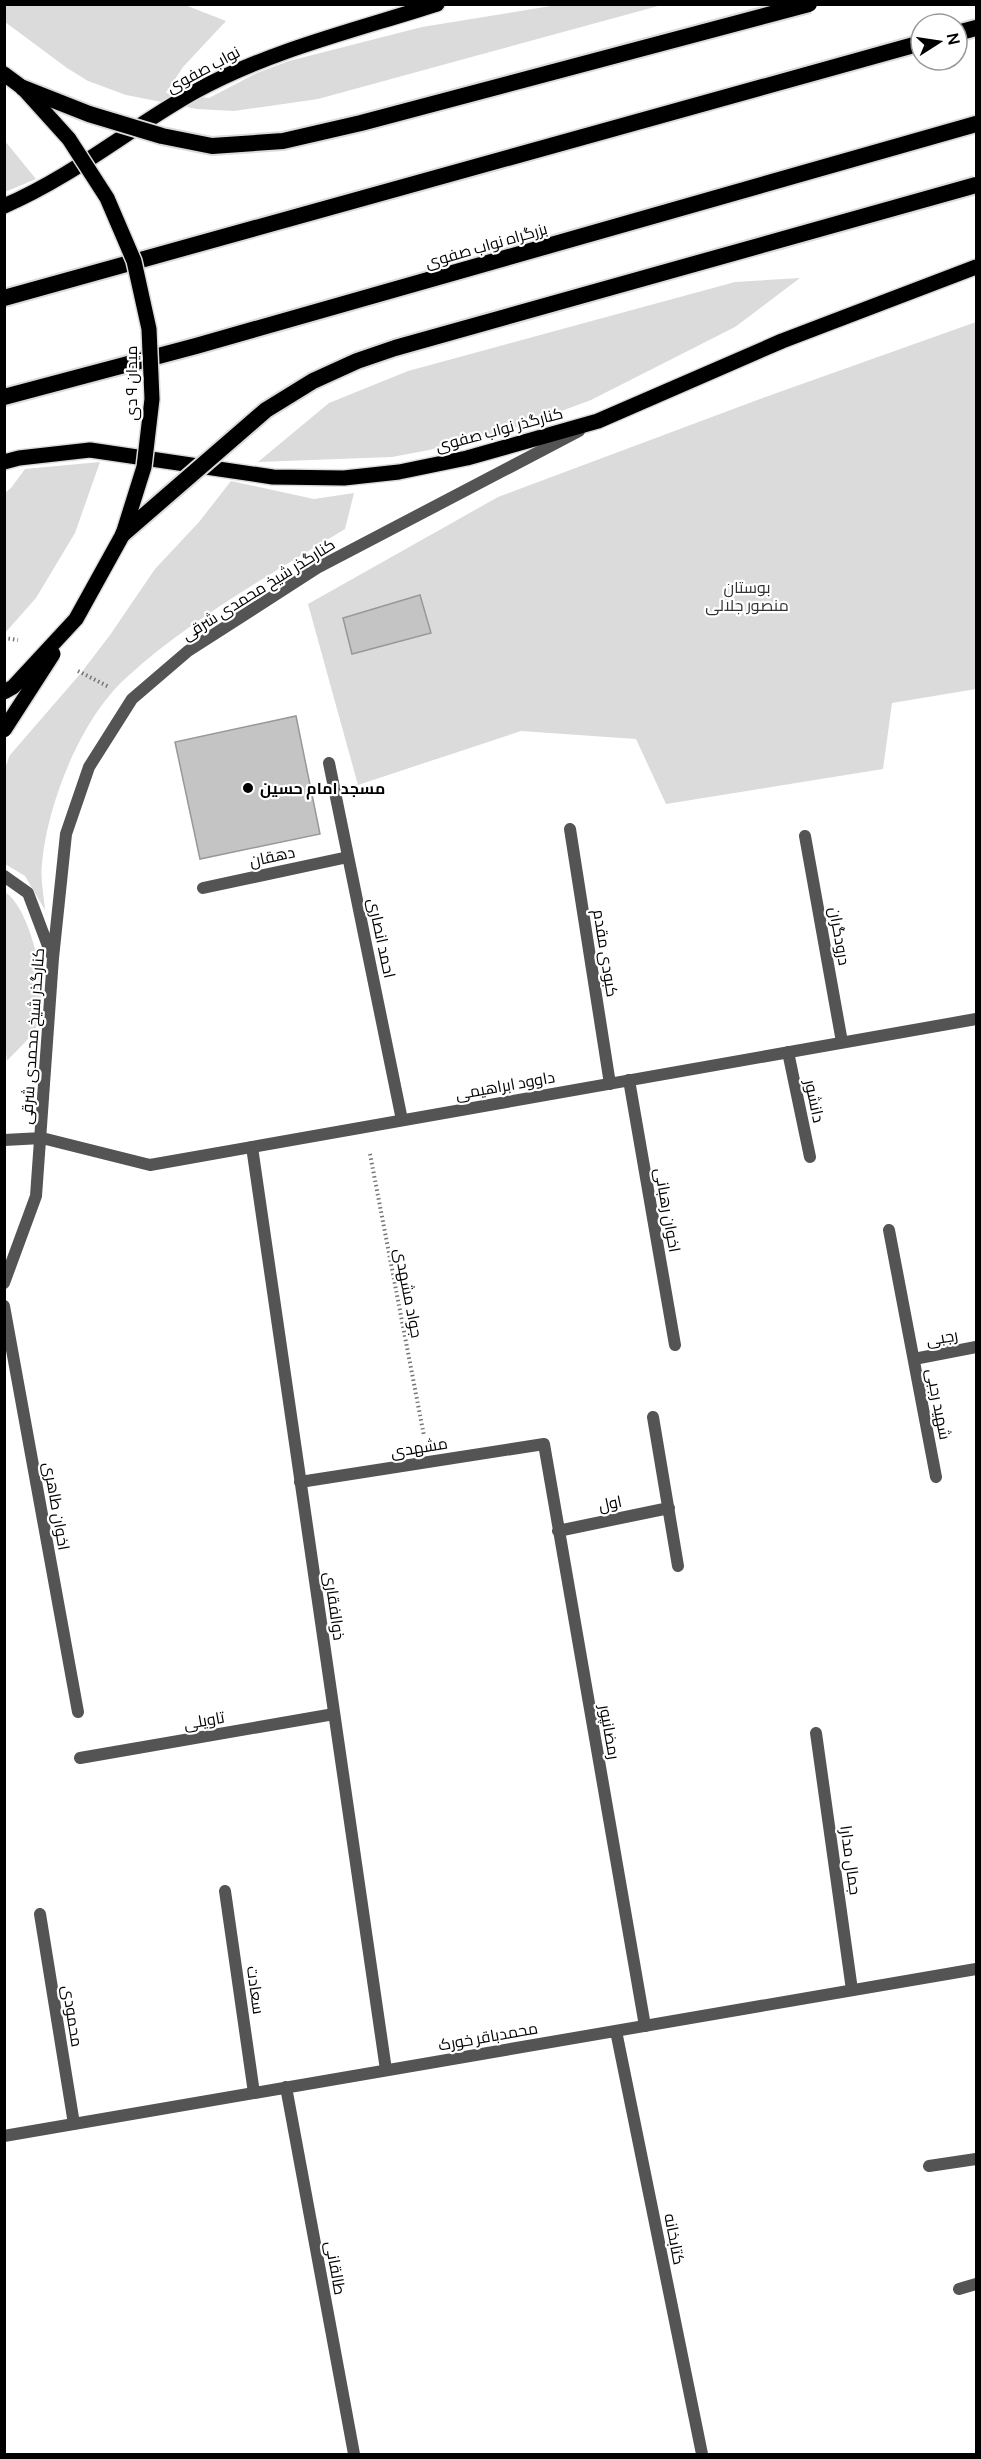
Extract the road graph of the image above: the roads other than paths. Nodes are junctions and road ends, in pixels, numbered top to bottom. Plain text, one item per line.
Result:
1 (437, 4) edge
2 (809, 4) edge
3 (909, 46) edge
4 (4, 74) edge
5 (22, 88) junction
6 (976, 124) edge
7 (976, 185) edge
8 (4, 206) edge
9 (976, 267) edge
10 (4, 298) edge
11 (4, 397) edge
12 (598, 421) junction
13 (4, 462) edge
14 (123, 534) junction
15 (76, 619) junction
16 (4, 693) edge
17 (4, 730) edge
18 (329, 764) dead end
19 (570, 829) dead end
20 (805, 836) dead end
21 (348, 857) junction
22 (4, 876) edge
23 (203, 888) dead end
24 (53, 958) junction
25 (976, 1018) edge
26 (842, 1042) junction
27 (788, 1052) junction
28 (629, 1080) junction
29 (610, 1083) junction
30 (402, 1120) junction
31 (42, 1138) junction
32 (4, 1140) edge
33 (252, 1147) junction
34 (810, 1157) dead end
35 (889, 1230) dead end
36 (4, 1283) edge
37 (4, 1306) edge
38 (675, 1345) dead end
39 (976, 1347) edge
40 (914, 1359) junction
41 (653, 1417) dead end
42 (544, 1444) joint
43 (936, 1477) dead end
44 (300, 1482) junction
45 (669, 1508) junction
46 (558, 1531) junction
47 (678, 1566) dead end
48 (78, 1712) dead end
49 (334, 1714) junction
50 (816, 1733) dead end
51 (80, 1758) dead end
52 (225, 1891) dead end
53 (40, 1914) dead end
54 (976, 1969) edge
55 (852, 1990) junction
56 (645, 2026) junction
57 (616, 2031) junction
58 (386, 2070) junction
59 (286, 2087) junction
60 (254, 2093) junction
61 (74, 2124) junction
62 (4, 2136) edge
63 (976, 2159) edge
64 (929, 2166) dead end
65 (976, 2284) edge
66 (959, 2289) dead end
67 (354, 2454) edge
68 (702, 2454) edge

1 - 8 main road, نواب صفوی
2 - 5 highway, bridge
3 - 10 highway
4 - 5 main road, میدان ۹ دی
5 - 14 main road, میدان ۹ دی, bridge
6 - 11 highway, بزرگراه نواب صفوی
7 - 14 highway, bridge
9 - 12 main road, کنارگذر نواب صفوی
12 - 13 main road, کنارگذر نواب صفوی
12 - 24 street, کنارگذر شیخ محمدی شرقی
14 - 15 main road, میدان ۹ دی, bridge
15 - 16 main road, میدان ۹ دی, bridge
15 - 17 main road, bridge
18 - 21 street, احمد انصاری
19 - 29 street, کبودی مقدم
20 - 26 street, درودگران
21 - 23 street, دهقان
21 - 30 street, احمد انصاری
22 - 24 street
24 - 31 street, کنارگذر شیخ محمدی شرقی
25 - 26 street, داوود ابراهیمی
26 - 27 street, داوود ابراهیمی
27 - 28 street, داوود ابراهیمی
27 - 34 street, دانشور
28 - 29 street, داوود ابراهیمی
28 - 38 street, اخوان رهبانی
29 - 30 street, داوود ابراهیمی
30 - 33 street, داوود ابراهیمی
31 - 32 street, داوود ابراهیمی
31 - 33 street, داوود ابراهیمی
31 - 36 street, کنارگذر شیخ محمدی شرقی
33 - 44 street, ذوالفقاری
35 - 40 street, شهید رجبی
37 - 48 street, اخوان طاهری
39 - 40 street, رجبی
40 - 43 street, شهید رجبی
41 - 45 street
42 - 44 street, مشهدی
42 - 46 street, رمضانپور
44 - 49 street, ذوالفقاری
45 - 46 street, اول
45 - 47 street
46 - 56 street, رمضانپور
49 - 51 street, تاویلی
49 - 58 street, ذوالفقاری
50 - 55 street, جمال مدارا
52 - 60 street, سعادت
53 - 61 street, محمودی
54 - 55 street, محمدباقر خورک
55 - 56 street, محمدباقر خورک
56 - 57 street, محمدباقر خورک
57 - 58 street, محمدباقر خورک
57 - 68 street, کتابخانه
58 - 59 street, محمدباقر خورک
59 - 60 street, محمدباقر خورک
59 - 67 street, طالقانی
60 - 61 street, محمدباقر خورک
61 - 62 street, محمدباقر خورک
63 - 64 street
65 - 66 street

